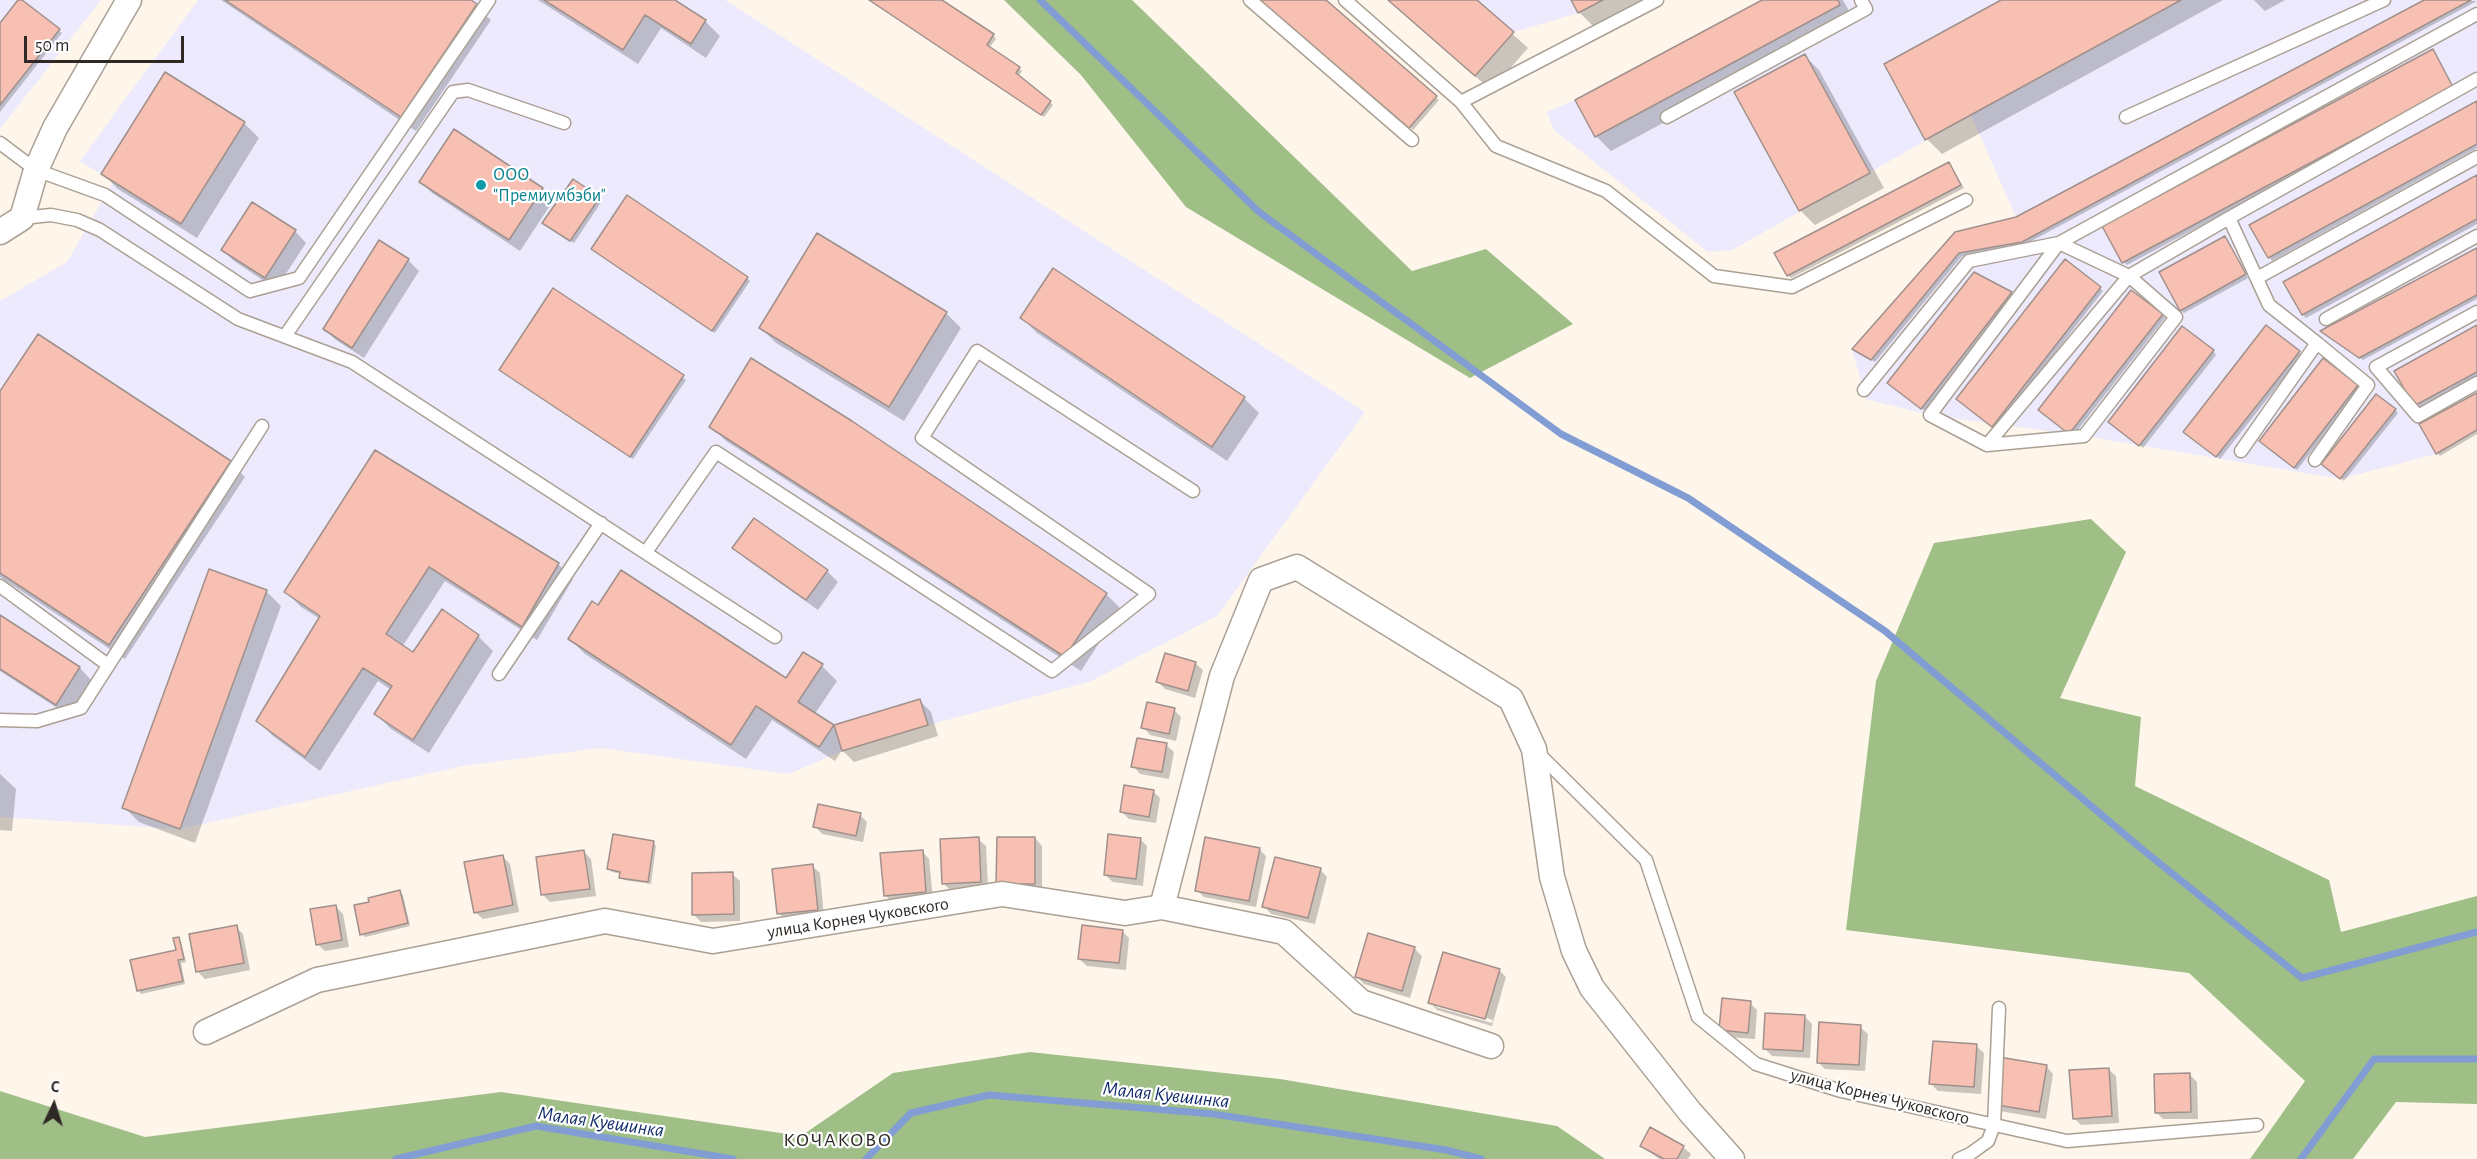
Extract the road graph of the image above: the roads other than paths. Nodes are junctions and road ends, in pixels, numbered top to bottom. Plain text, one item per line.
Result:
1 (129, 0) edge
2 (489, 0) edge
3 (1250, 0) edge
4 (1346, 0) edge
5 (1658, 0) edge
6 (1861, 0) edge
7 (2384, 0) edge
8 (2475, 19) edge
9 (2477, 80) edge
10 (1461, 102) junction
11 (1668, 117) dead end
12 (2126, 117) dead end
13 (564, 123) dead end
14 (1413, 140) dead end
15 (0, 143) edge
16 (2477, 157) edge
17 (36, 170) junction
18 (1966, 200) dead end
19 (22, 218) junction
20 (2229, 218) junction
21 (0, 232) edge
22 (2477, 236) edge
23 (2059, 243) junction
24 (2129, 276) junction
25 (2257, 279) junction
26 (2477, 312) edge
27 (2326, 319) dead end
28 (285, 336) junction
29 (2317, 343) junction
30 (2477, 383) edge
31 (1864, 390) dead end
32 (262, 426) dead end
33 (1987, 445) junction
34 (2241, 450) dead end
35 (2315, 460) dead end
36 (1193, 491) dead end
37 (601, 523) junction
38 (646, 552) junction
39 (0, 586) edge
40 (775, 637) dead end
41 (108, 665) junction
42 (498, 674) dead end
43 (0, 720) edge
44 (1534, 749) junction
45 (1162, 907) junction
46 (1999, 1008) dead end
47 (206, 1032) dead end
48 (1491, 1046) dead end
49 (1994, 1125) junction
50 (2257, 1125) dead end
51 (1732, 1159) edge
52 (1959, 1159) edge

1 - 17 street
2 - 17 lane
3 - 14 lane
4 - 10 lane
5 - 10 lane
6 - 11 lane
7 - 12 lane
8 - 23 lane
9 - 20 lane
10 - 18 lane
13 - 28 lane
15 - 17 lane
16 - 25 lane
17 - 19 street
19 - 21 street
19 - 28 lane
20 - 24 lane
20 - 25 lane
22 - 27 lane
23 - 24 lane
23 - 31 lane
23 - 33 lane
24 - 33 lane
24 - 33 lane
25 - 29 lane
26 - 30 lane
28 - 37 lane
29 - 34 lane
29 - 35 lane
32 - 41 lane
36 - 38 lane
37 - 38 lane
37 - 42 lane
38 - 40 lane
39 - 41 lane
41 - 43 lane
44 - 45 street
44 - 49 lane, улица Корнея Чуковского
44 - 51 street
45 - 47 street, улица Корнея Чуковского
45 - 48 street, улица Корнея Чуковского
46 - 49 lane
49 - 50 lane, улица Корнея Чуковского
49 - 52 lane

